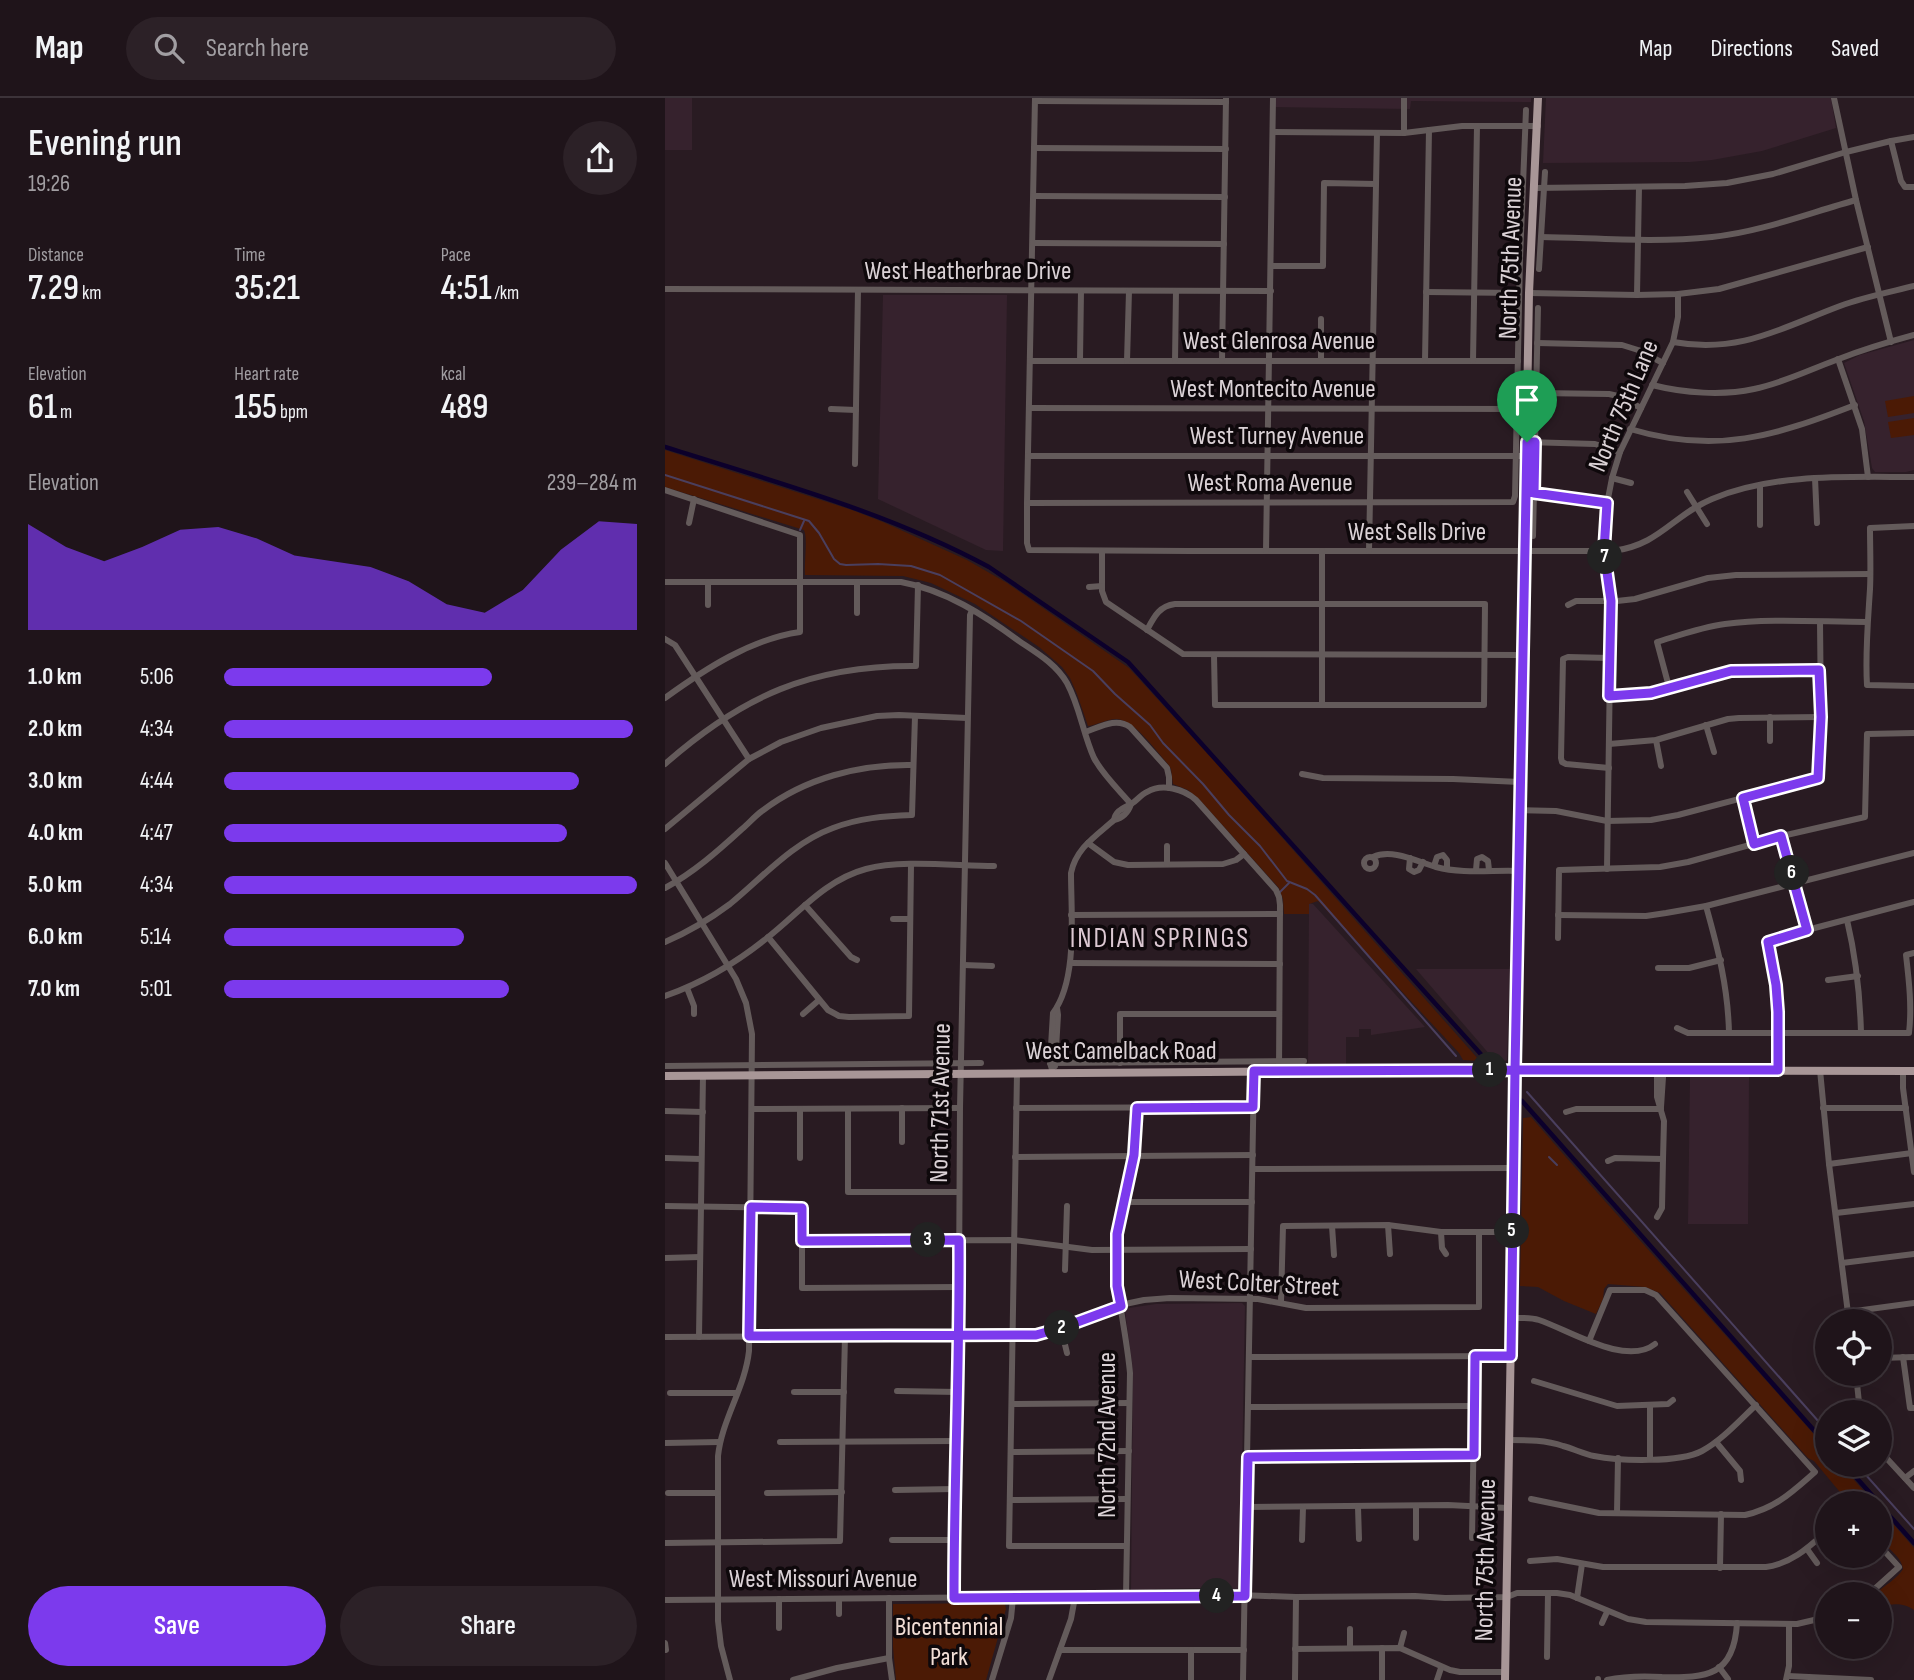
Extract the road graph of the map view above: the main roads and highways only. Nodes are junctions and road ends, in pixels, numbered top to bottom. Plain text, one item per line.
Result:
1 (1538, 98) edge
2 (1515, 1070) junction
3 (1914, 1071) edge
4 (665, 1076) edge
5 (1505, 1676) edge

1 - 2 main road, North 75th Avenue
2 - 3 main road, West Camelback Road
2 - 4 main road, West Camelback Road
2 - 5 main road, North 75th Avenue

